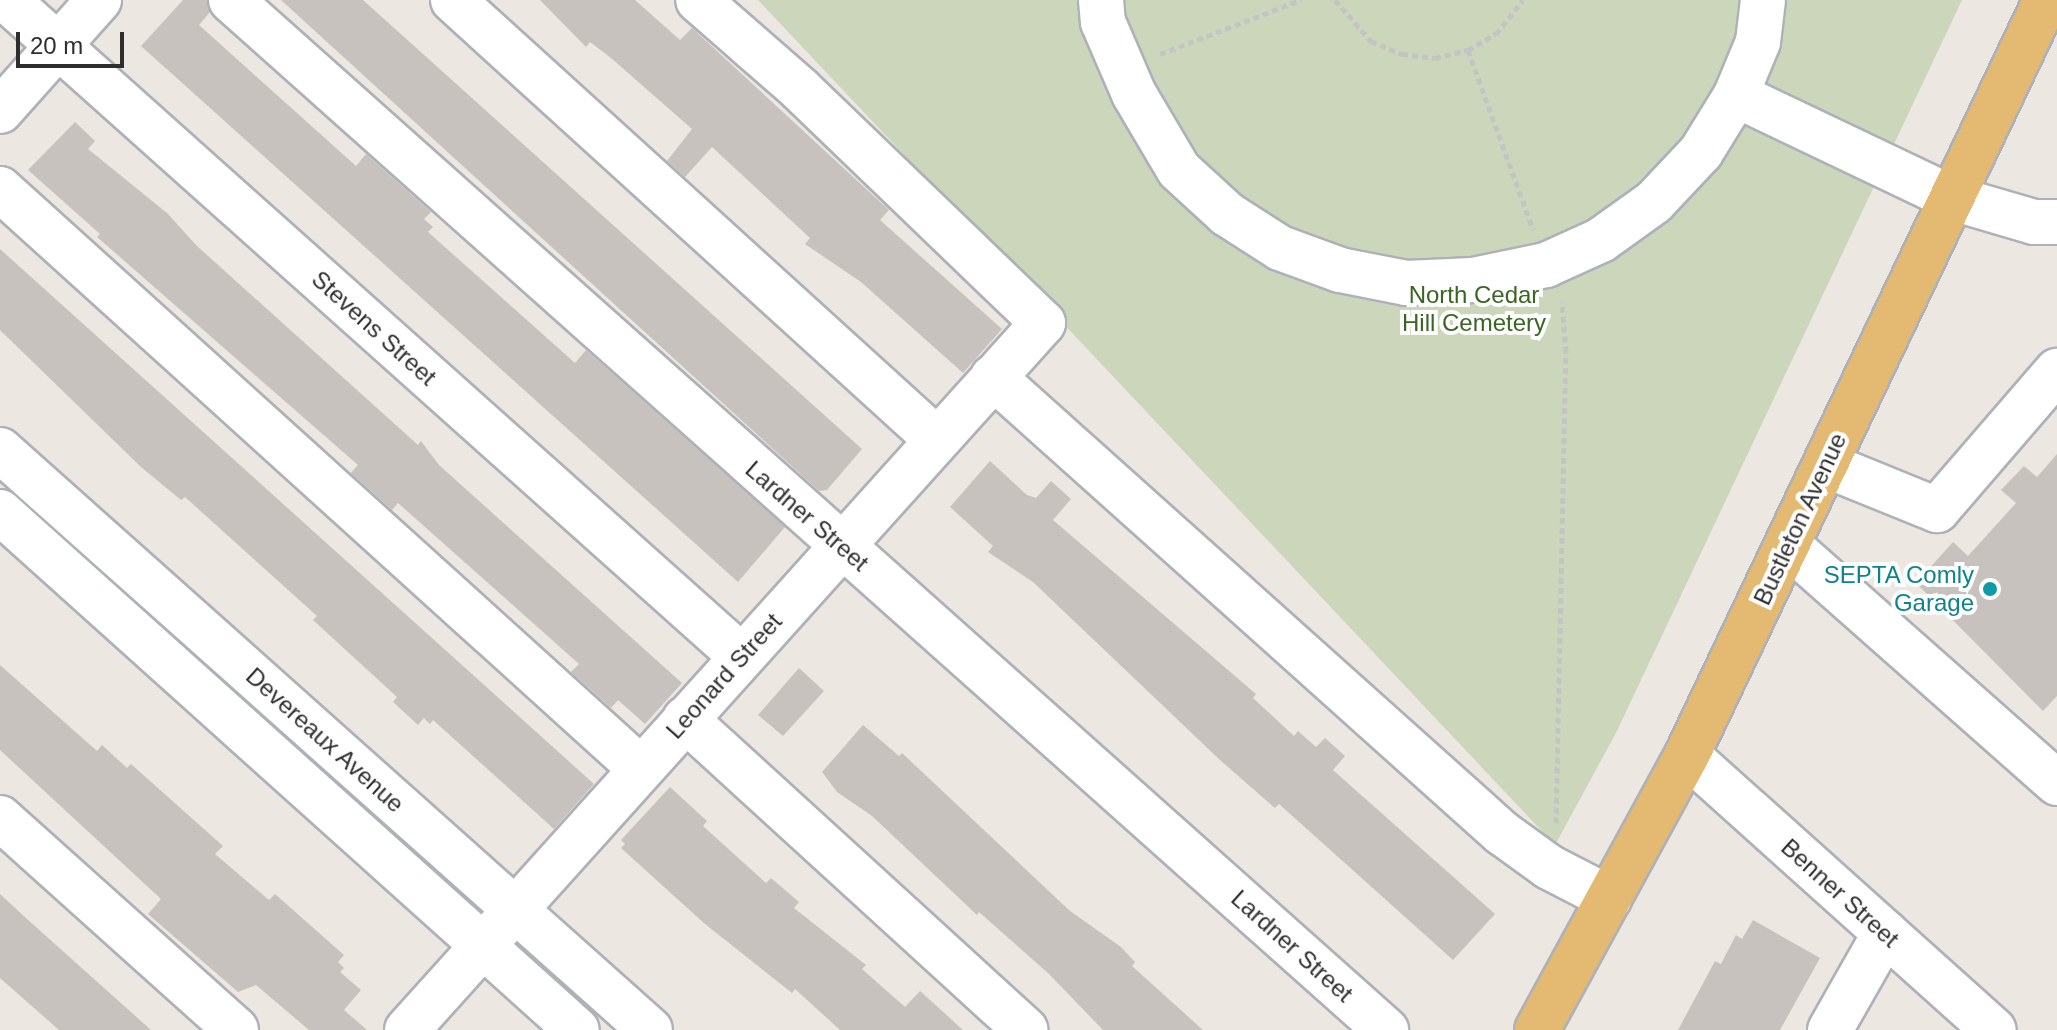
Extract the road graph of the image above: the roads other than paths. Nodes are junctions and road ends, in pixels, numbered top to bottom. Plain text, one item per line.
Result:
1 (7, 0) edge
2 (99, 0) edge
3 (231, 0) edge
4 (453, 0) edge
5 (698, 0) edge
6 (1763, 0) edge
7 (2046, 0) edge
8 (1092, 7) edge
9 (58, 46) junction
10 (1736, 95) junction
11 (0, 111) edge
12 (0, 189) edge
13 (1952, 198) junction
14 (2057, 222) edge
15 (2057, 371) edge
16 (993, 377) junction
17 (937, 440) junction
18 (0, 450) edge
19 (1826, 465) junction
20 (0, 512) edge
21 (842, 545) junction
22 (1788, 545) junction
23 (741, 656) junction
24 (685, 719) junction
25 (1687, 755) junction
26 (641, 769) junction
27 (2057, 783) edge
28 (0, 818) edge
29 (1609, 898) junction
30 (515, 910) junction
31 (1885, 933) junction
32 (483, 946) junction
33 (236, 1030) edge
34 (407, 1030) edge
35 (577, 1030) edge
36 (650, 1030) edge
37 (1025, 1030) edge
38 (1386, 1030) edge
39 (1537, 1030) edge
40 (1830, 1030) edge
41 (1994, 1030) edge

1 - 9 street, Stevens Street
2 - 9 street
3 - 21 street, Lardner Street
4 - 17 street
5 - 16 street, Leonard Street
6 - 10 street
7 - 13 main road, Bustleton Avenue
8 - 10 street
9 - 11 street
9 - 23 street, Stevens Street
10 - 13 street
12 - 26 street
13 - 14 street
13 - 19 main road, Bustleton Avenue
15 - 19 street
16 - 17 street, Leonard Street
16 - 29 street
17 - 21 street, Leonard Street
18 - 30 street, Devereaux Avenue
19 - 22 main road, Bustleton Avenue
20 - 32 street, Devereaux Avenue
21 - 23 street, Leonard Street
21 - 38 street, Lardner Street
22 - 25 main road, Bustleton Avenue
22 - 27 street
23 - 24 street, Leonard Street
24 - 26 street, Leonard Street
24 - 37 street
25 - 29 main road, Bustleton Avenue
25 - 31 street, Benner Street
26 - 30 street, Leonard Street
28 - 33 street
29 - 39 main road, Bustleton Avenue
30 - 32 street, Leonard Street
30 - 36 street, Devereaux Avenue
31 - 40 street
31 - 41 street, Benner Street
32 - 34 street, Leonard Street
32 - 35 street, Devereaux Avenue

